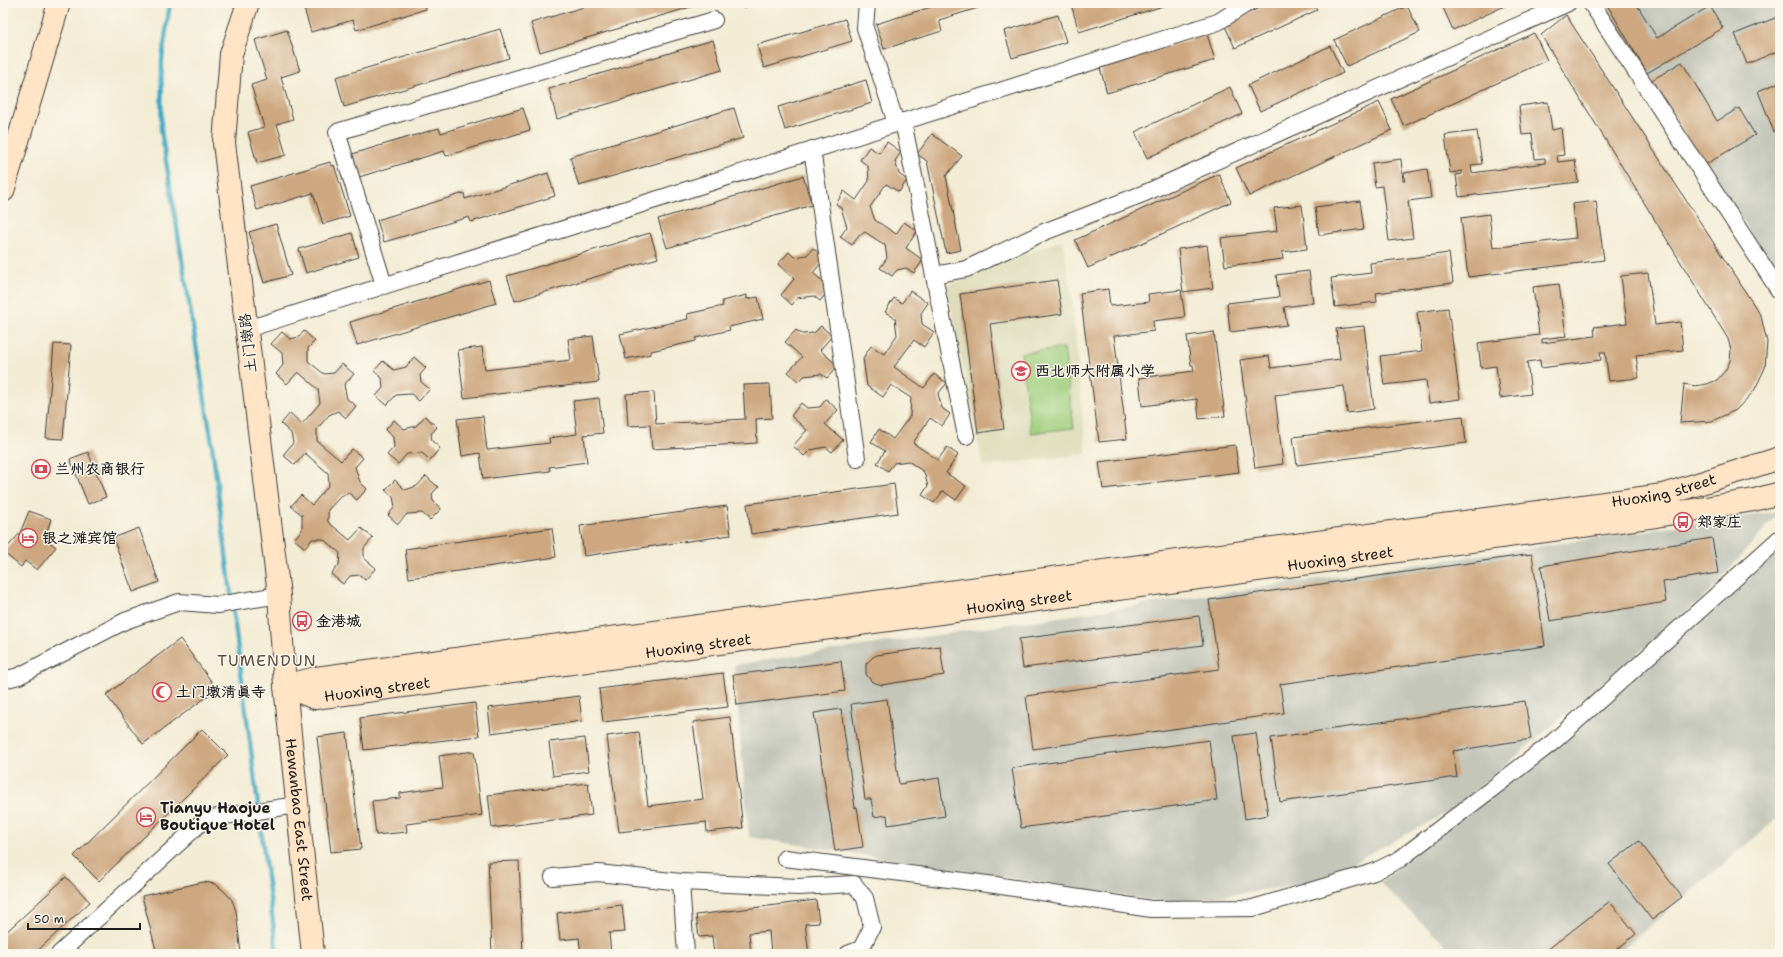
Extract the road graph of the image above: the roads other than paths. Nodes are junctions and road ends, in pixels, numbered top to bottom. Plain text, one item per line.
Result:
1 (59, 3) edge
2 (248, 3) edge
3 (867, 3) edge
4 (1248, 3) edge
5 (1568, 3) edge
6 (1591, 3) edge
7 (714, 20) dead end
8 (899, 122) junction
9 (812, 149) junction
10 (3, 191) edge
11 (934, 274) junction
12 (384, 285) junction
13 (1780, 292) edge
14 (247, 329) junction
15 (966, 436) dead end
16 (1780, 458) edge
17 (857, 459) dead end
18 (1780, 493) edge
19 (1780, 538) edge
20 (279, 595) junction
21 (3, 680) edge
22 (285, 686) junction
23 (297, 806) junction
24 (785, 858) dead end
25 (553, 877) dead end
26 (681, 882) junction
27 (59, 954) edge
28 (313, 954) edge
29 (686, 954) edge
30 (848, 954) edge

1 - 10 street
2 - 14 street, 土门墩路
3 - 8 street
4 - 8 street
5 - 11 street
6 - 13 street
7 - 12 street
8 - 9 street
8 - 11 street
9 - 12 street
9 - 17 street
11 - 15 street
12 - 14 street
14 - 20 street, 土门墩路
16 - 22 street, Huoxing street
18 - 22 street, Huoxing street
19 - 24 street
20 - 21 street
20 - 22 street, 土门墩路
22 - 23 street, Hewanbao East Street
23 - 27 street
23 - 28 street, Hewanbao East Street
25 - 26 street
26 - 29 street
26 - 30 street

